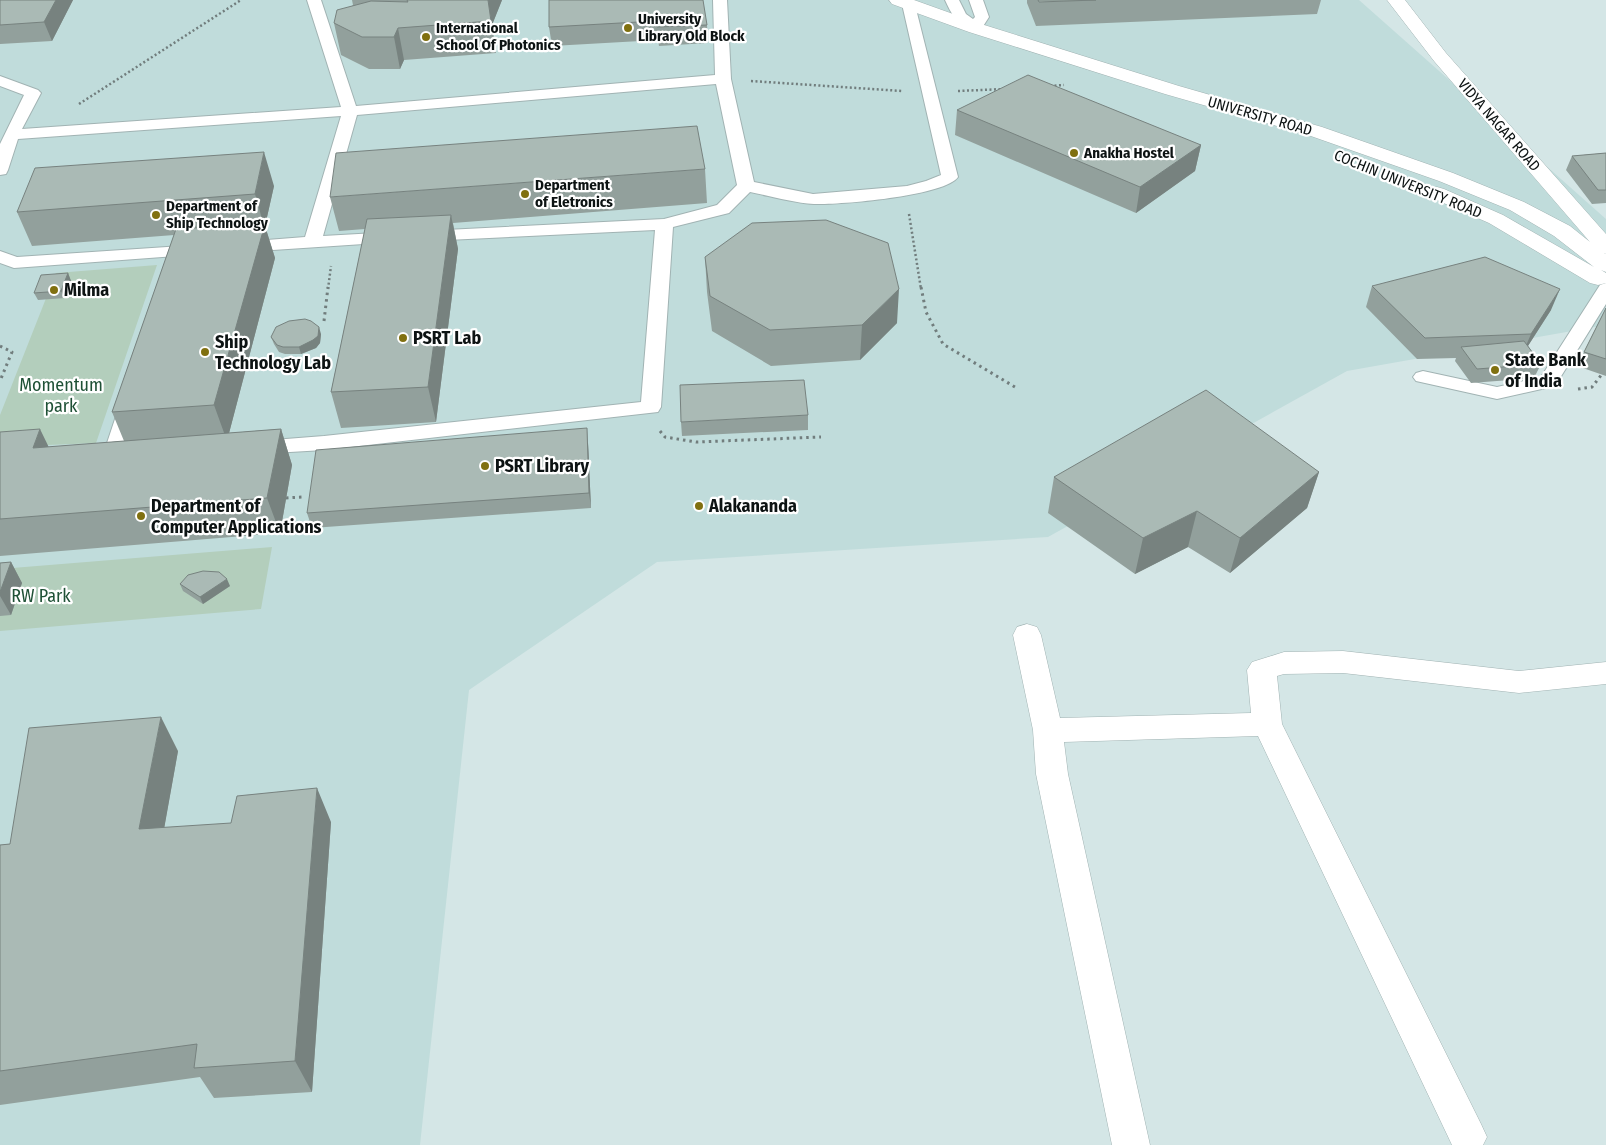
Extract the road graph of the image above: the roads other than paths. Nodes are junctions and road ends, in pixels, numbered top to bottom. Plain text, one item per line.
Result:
1 (314, 0) edge
2 (720, 0) edge
3 (952, 0) edge
4 (976, 0) edge
5 (1396, 0) edge
6 (904, 2) edge
7 (975, 28) junction
8 (723, 79) junction
9 (0, 81) edge
10 (350, 112) junction
11 (10, 135) junction
12 (0, 170) edge
13 (746, 186) junction
14 (664, 224) junction
15 (312, 242) junction
16 (1606, 247) edge
17 (178, 252) junction
18 (0, 256) edge
19 (1606, 265) edge
20 (172, 270) edge
21 (1606, 283) edge
22 (1606, 289) edge
23 (1423, 377) dead end
24 (134, 391) edge
25 (233, 448) edge
26 (114, 455) edge
27 (1027, 635) dead end
28 (1606, 673) edge
29 (1267, 724) junction
30 (1048, 730) junction
31 (1468, 1137) dead end
32 (1131, 1145) edge

1 - 10 lane
2 - 8 lane
3 - 7 lane
4 - 7 lane
5 - 16 street, VIDYA NAGAR ROAD
6 - 7 street, UNIVERSITY ROAD
6 - 13 lane
7 - 19 street, UNIVERSITY ROAD
7 - 21 street, COCHIN UNIVERSITY ROAD
8 - 10 lane
8 - 13 lane
9 - 11 lane
10 - 11 lane
10 - 15 lane
11 - 12 lane
13 - 14 lane
14 - 15 lane
14 - 25 lane
15 - 17 lane
17 - 18 lane
17 - 20 lane
22 - 23 lane
24 - 26 lane
27 - 30 street
28 - 29 street
29 - 30 street
29 - 31 street
30 - 32 street

